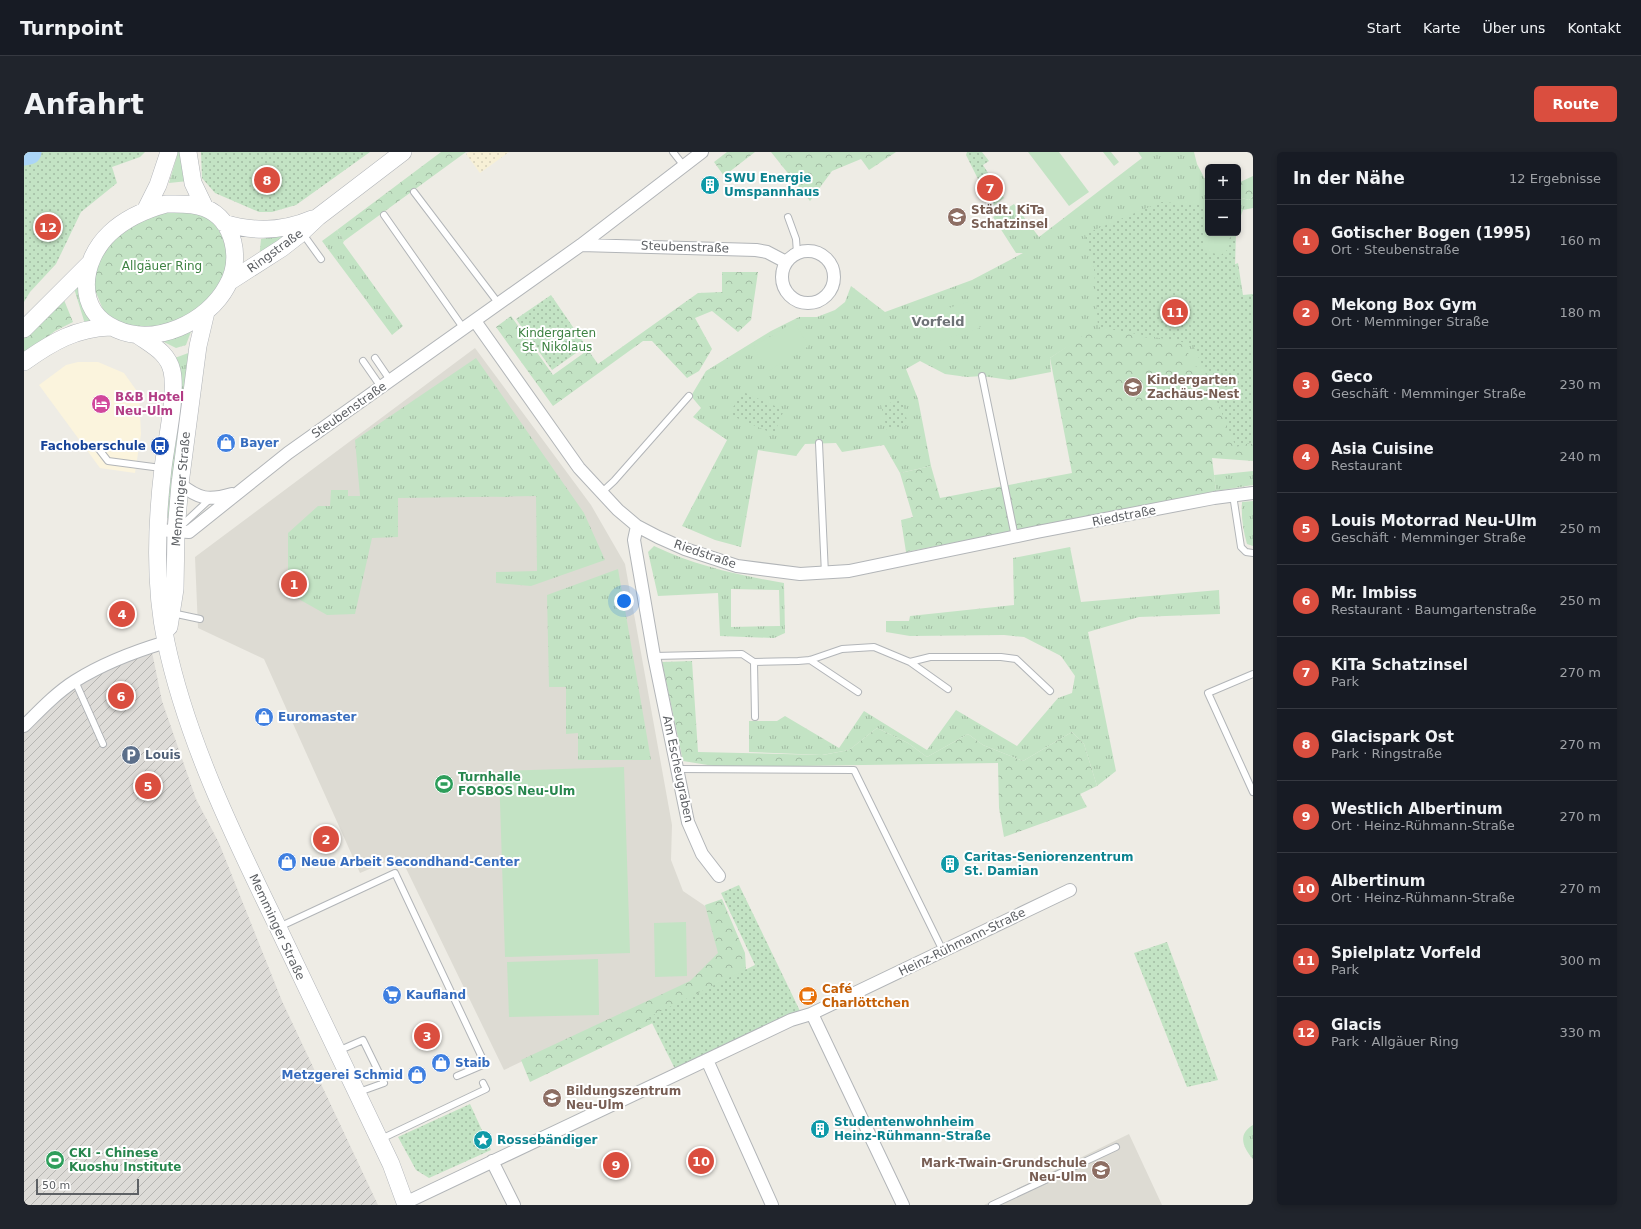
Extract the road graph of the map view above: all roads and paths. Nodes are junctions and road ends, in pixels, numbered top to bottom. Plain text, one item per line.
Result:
1 (169, 152) edge
2 (188, 152) edge
3 (403, 152) edge
4 (673, 152) edge
5 (702, 152) edge
6 (684, 166) junction
7 (414, 192) dead end
8 (205, 208) junction
9 (146, 209) junction
10 (384, 215) dead end
11 (318, 217) junction
12 (788, 217) dead end
13 (224, 223) junction
14 (302, 232) junction
15 (581, 245) junction
16 (797, 253) junction
17 (321, 259) dead end
18 (786, 262) junction
19 (89, 264) junction
20 (229, 282) junction
21 (499, 304) junction
22 (206, 312) junction
23 (475, 321) junction
24 (111, 327) junction
25 (24, 329) edge
26 (464, 329) junction
27 (140, 336) junction
28 (375, 358) dead end
29 (363, 361) dead end
30 (24, 362) edge
31 (982, 376) dead end
32 (386, 383) junction
33 (689, 396) dead end
34 (819, 443) dead end
35 (98, 448) dead end
36 (163, 468) junction
37 (180, 484) junction
38 (235, 493) junction
39 (601, 493) junction
40 (1253, 493) edge
41 (1233, 495) junction
42 (210, 499) junction
43 (637, 526) junction
44 (157, 530) junction
45 (176, 531) junction
46 (1015, 537) junction
47 (1253, 553) edge
48 (825, 574) junction
49 (171, 613) junction
50 (200, 619) dead end
51 (166, 642) junction
52 (654, 656) junction
53 (810, 660) junction
54 (754, 662) junction
55 (910, 662) junction
56 (1253, 674) edge
57 (75, 681) junction
58 (948, 689) dead end
59 (1050, 691) dead end
60 (858, 692) dead end
61 (755, 717) dead end
62 (24, 726) edge
63 (103, 744) dead end
64 (678, 768) junction
65 (1253, 792) edge
66 (719, 876) dead end
67 (1070, 890) dead end
68 (277, 928) junction
69 (944, 951) junction
70 (805, 1015) junction
71 (337, 1052) junction
72 (707, 1060) junction
73 (457, 1076) dead end
74 (483, 1083) dead end
75 (357, 1093) junction
76 (380, 1140) junction
77 (1116, 1147) dead end
78 (492, 1161) junction
79 (404, 1204) edge
80 (514, 1205) edge
81 (772, 1205) edge
82 (903, 1205) edge
83 (992, 1205) edge

1 - 9 main road
2 - 8 main road
3 - 11 main road, Ringstraße
4 - 6 lane
5 - 6 street, Steubenstraße
6 - 15 street, Steubenstraße
7 - 21 lane
8 - 9 main road
8 - 13 main road
9 - 19 main road
10 - 26 lane
11 - 13 main road, Ringstraße
11 - 14 main road, Ringstraße
12 - 16 lane
13 - 20 main road
14 - 17 lane
14 - 20 main road, Ringstraße
15 - 18 street, Steubenstraße
15 - 21 street, Steubenstraße
16 - 18 street
16 - 18 street
19 - 24 main road
19 - 25 main road
20 - 22 main road
21 - 23 street, Steubenstraße
22 - 27 main road
22 - 37 main road, Memminger Straße
23 - 26 street, Steubenstraße
23 - 39 street, Riedstraße
24 - 27 main road
24 - 30 main road
26 - 32 street, Steubenstraße
27 - 36 main road, Memminger Straße
28 - 32 lane
29 - 32 lane
31 - 46 lane
32 - 38 street, Steubenstraße
33 - 39 lane
34 - 48 lane
35 - 36 lane
36 - 44 main road, Memminger Straße
37 - 42 street
37 - 45 main road, Memminger Straße
38 - 42 street, Steubenstraße
38 - 45 street, Steubenstraße
39 - 43 street, Riedstraße
40 - 41 street, Riedstraße
41 - 46 street, Riedstraße
41 - 47 lane
42 - 45 lane
43 - 48 street, Riedstraße
43 - 52 street, Am Escheugraben
44 - 45 street, Steubenstraße
44 - 51 main road, Memminger Straße
45 - 49 main road, Memminger Straße
46 - 48 street, Riedstraße
49 - 50 lane
49 - 51 main road, Memminger Straße
51 - 57 street
51 - 68 main road, Memminger Straße
52 - 54 lane
52 - 64 street, Am Escheugraben
53 - 54 lane
53 - 55 lane
53 - 60 lane
54 - 61 lane
55 - 58 lane
55 - 59 lane
56 - 65 lane
57 - 62 street
57 - 63 lane
64 - 66 street, Am Escheugraben
64 - 69 lane
67 - 69 street, Heinz-Rühmann-Straße
68 - 71 main road, Memminger Straße
68 - 73 lane
69 - 70 street, Heinz-Rühmann-Straße
70 - 72 street, Heinz-Rühmann-Straße
70 - 82 street
71 - 75 main road, Memminger Straße
71 - 75 lane
72 - 78 street, Heinz-Rühmann-Straße
72 - 81 street
74 - 76 lane
75 - 76 main road, Memminger Straße
76 - 79 main road, Memminger Straße
77 - 83 lane
78 - 79 street, Heinz-Rühmann-Straße
78 - 80 street

